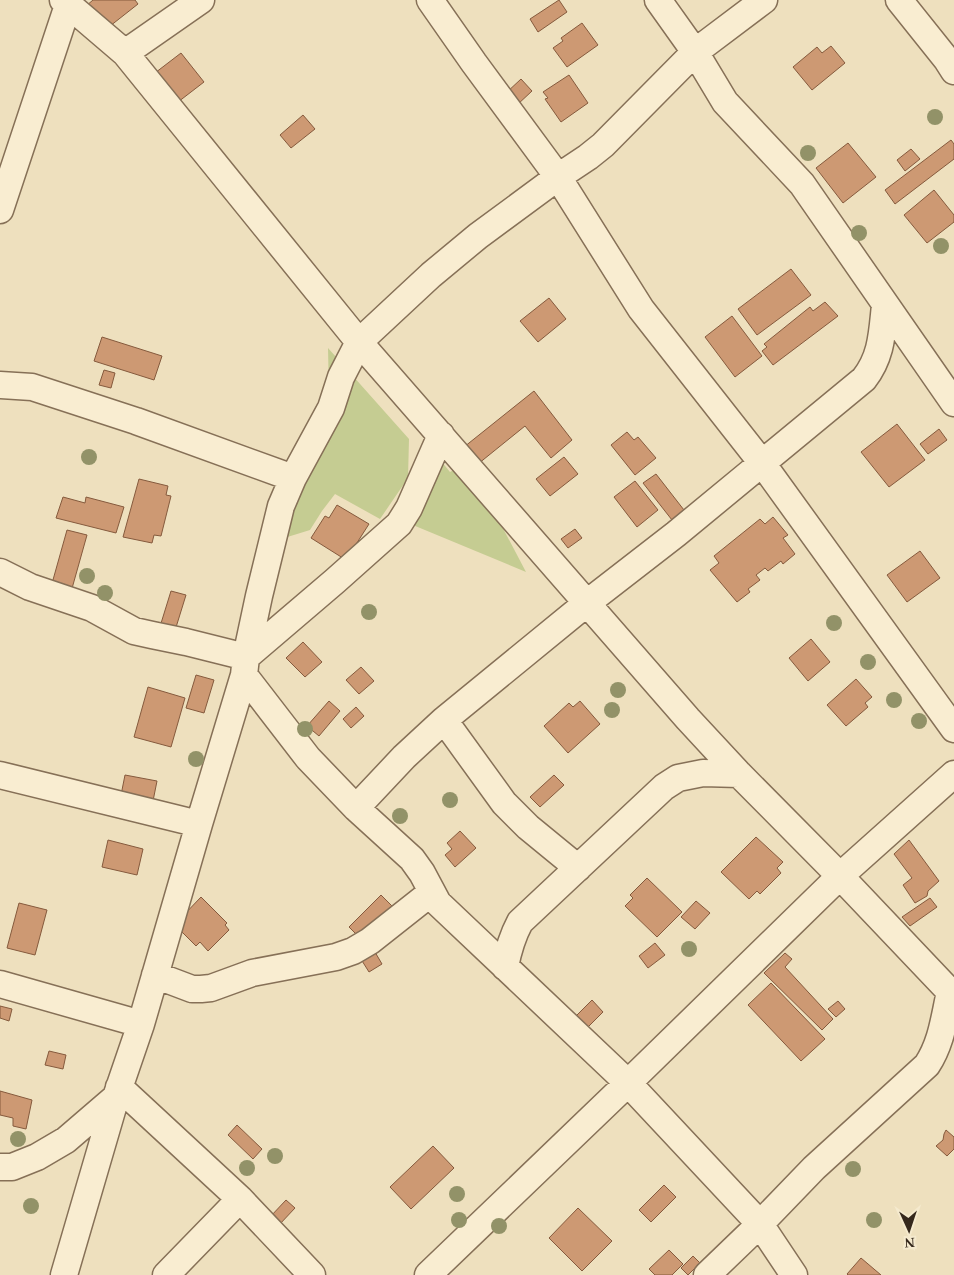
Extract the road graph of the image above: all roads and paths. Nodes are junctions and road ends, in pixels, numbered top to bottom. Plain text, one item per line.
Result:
1 (201, 0) edge
2 (430, 0) edge
3 (658, 0) edge
4 (764, 0) edge
5 (900, 0) edge
6 (66, 2) edge
7 (695, 52) junction
8 (126, 53) junction
9 (954, 71) edge
10 (558, 177) junction
11 (0, 210) edge
12 (885, 305) junction
13 (359, 342) junction
14 (0, 384) edge
15 (954, 403) edge
16 (441, 435) junction
17 (762, 463) junction
18 (293, 478) junction
19 (0, 572) edge
20 (588, 603) junction
21 (245, 666) junction
22 (444, 720) junction
23 (954, 729) edge
24 (739, 774) junction
25 (954, 774) edge
26 (0, 775) edge
27 (356, 808) junction
28 (199, 824) junction
29 (578, 868) junction
30 (840, 876) junction
31 (432, 892) junction
32 (505, 968) junction
33 (155, 975) junction
34 (0, 984) edge
35 (952, 994) edge
36 (141, 1024) junction
37 (628, 1083) junction
38 (117, 1092) junction
39 (0, 1167) edge
40 (240, 1200) junction
41 (760, 1224) junction
42 (64, 1275) edge
43 (166, 1275) edge
44 (312, 1275) edge
45 (428, 1275) edge
46 (707, 1275) edge
47 (794, 1275) edge

1 - 8 street
2 - 10 street
3 - 7 street
4 - 7 street
5 - 9 street
6 - 8 street
6 - 11 street
7 - 10 street
7 - 12 street
8 - 13 street
10 - 13 street
10 - 17 street
12 - 15 street
12 - 17 street
13 - 16 street
13 - 18 street
14 - 18 street
16 - 20 street
16 - 21 street
17 - 20 street
17 - 23 street
18 - 21 street
19 - 21 street
20 - 22 street
20 - 24 street
21 - 27 street
21 - 28 street
22 - 27 street
22 - 29 street
24 - 29 street
24 - 30 street
25 - 30 street
26 - 28 street
27 - 31 street
28 - 33 street
29 - 32 street
30 - 35 street
30 - 37 street
31 - 32 street
31 - 33 street
32 - 37 street
33 - 36 street
34 - 36 street
35 - 41 street
36 - 38 street
37 - 41 street
37 - 45 street
38 - 39 street
38 - 40 street
38 - 42 street
40 - 43 street
40 - 44 street
41 - 46 street
41 - 47 street

